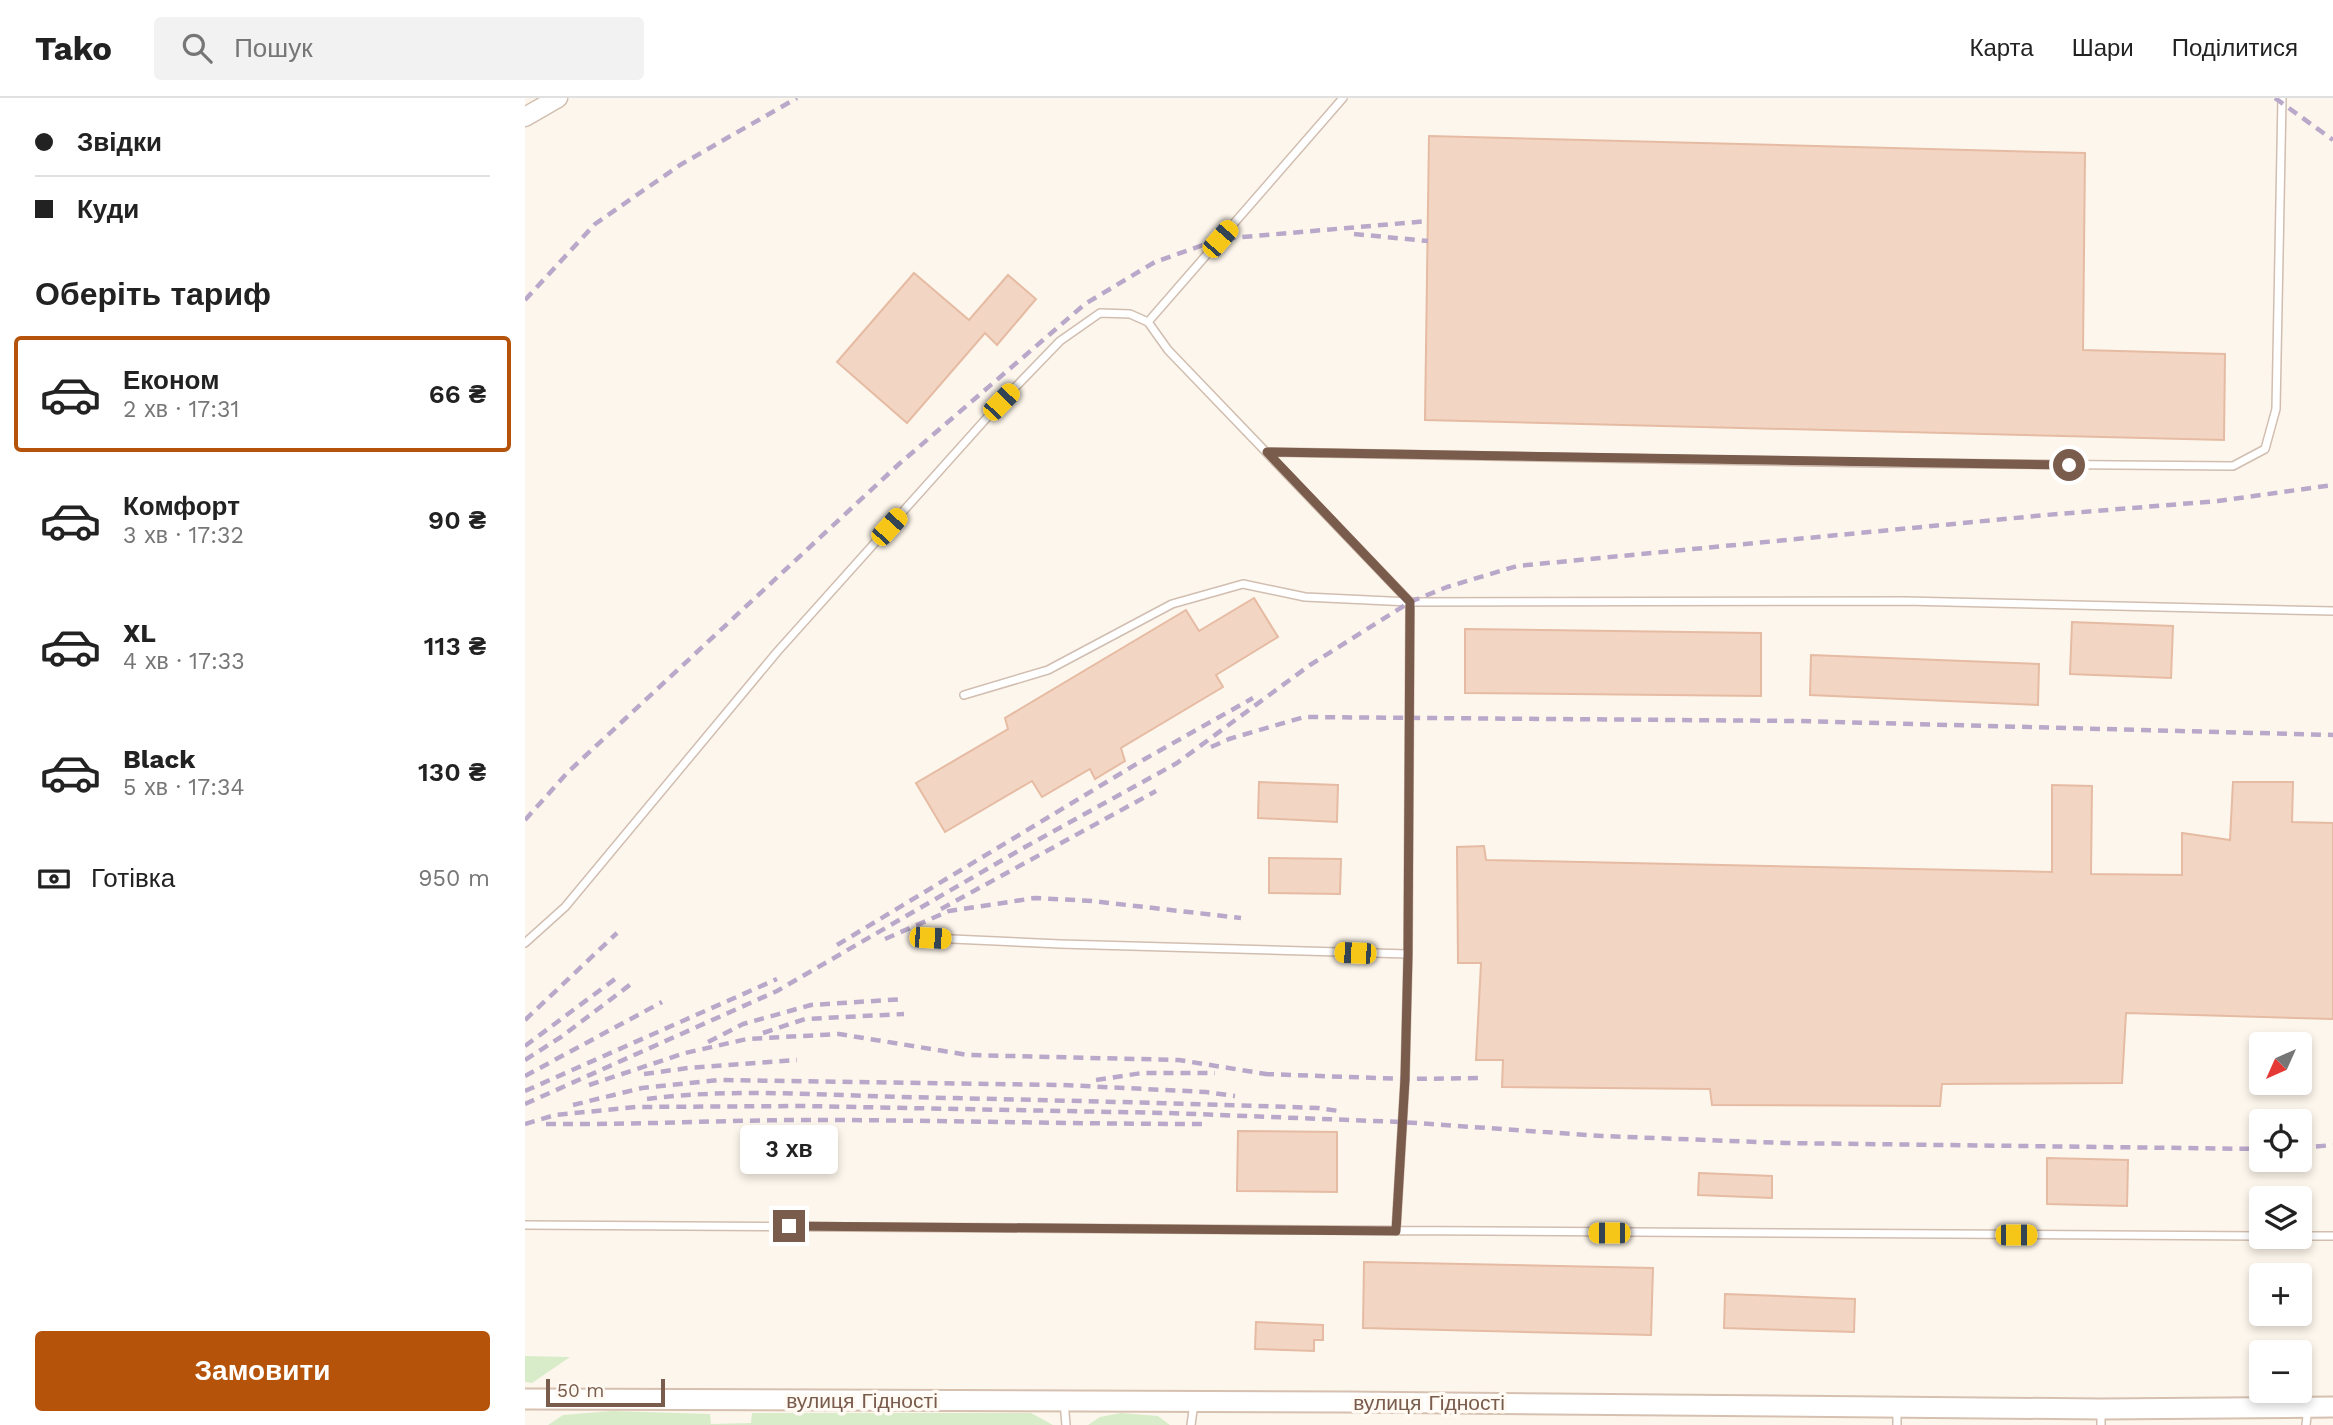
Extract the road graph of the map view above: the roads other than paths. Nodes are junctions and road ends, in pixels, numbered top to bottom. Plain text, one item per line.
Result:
1 (558, 98) edge
2 (1343, 98) edge
3 (2282, 98) edge
4 (525, 117) edge
5 (1148, 322) junction
6 (1267, 452) junction
7 (1410, 602) junction
8 (2333, 611) edge
9 (964, 695) dead end
10 (930, 938) dead end
11 (525, 943) edge
12 (1408, 954) junction
13 (525, 1225) edge
14 (1396, 1231) junction
15 (2249, 1236) edge
16 (2312, 1236) edge
17 (2333, 1236) edge
18 (525, 1399) edge
19 (1064, 1401) junction
20 (1195, 1402) junction
21 (2333, 1407) edge
22 (1897, 1415) edge
23 (2307, 1416) edge
24 (2101, 1417) edge
25 (1066, 1425) edge
26 (1191, 1425) edge

1 - 4 street
2 - 5 lane
3 - 6 lane
5 - 6 lane
5 - 11 lane
6 - 7 lane
7 - 8 lane
7 - 9 lane
7 - 12 lane
10 - 12 lane
12 - 14 lane
13 - 14 lane
14 - 15 lane
16 - 17 lane
18 - 19 main road, вулиця Гідності
19 - 20 main road, вулиця Гідності
19 - 25 lane
20 - 22 main road, вулиця Гідності
20 - 26 lane
21 - 23 main road, вулиця Гідності
22 - 24 main road, вулиця Гідності
23 - 24 main road, вулиця Гідності

